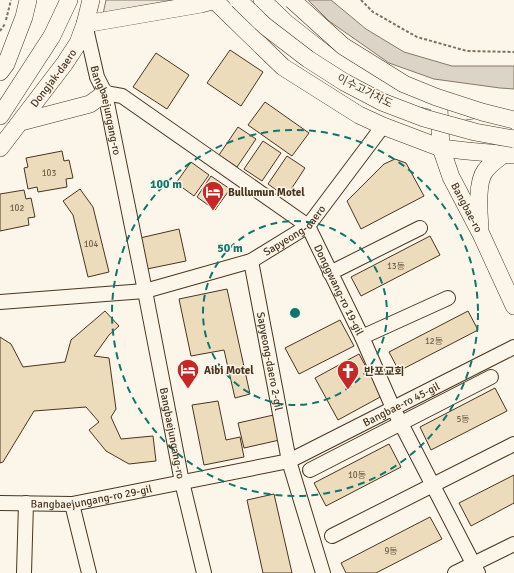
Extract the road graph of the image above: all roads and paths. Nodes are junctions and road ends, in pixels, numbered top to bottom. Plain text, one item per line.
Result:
1 (11, 0) edge
2 (28, 0) edge
3 (69, 0) edge
4 (91, 0) edge
5 (214, 0) edge
6 (238, 0) edge
7 (262, 0) edge
8 (292, 0) edge
9 (361, 0) edge
10 (85, 24) junction
11 (0, 31) edge
12 (514, 52) edge
13 (2, 72) edge
14 (104, 93) junction
15 (439, 103) junction
16 (514, 113) edge
17 (0, 116) edge
18 (514, 121) edge
19 (21, 122) junction
20 (383, 126) junction
21 (514, 129) edge
22 (514, 139) edge
23 (440, 143) junction
24 (0, 148) edge
25 (511, 152) edge
26 (308, 226) junction
27 (420, 228) dead end
28 (481, 234) junction
29 (251, 261) junction
30 (330, 274) junction
31 (145, 291) junction
32 (512, 295) edge
33 (448, 298) dead end
34 (0, 302) edge
35 (362, 337) junction
36 (514, 347) edge
37 (491, 377) dead end
38 (393, 408) junction
39 (401, 423) junction
40 (514, 444) edge
41 (289, 461) junction
42 (310, 470) dead end
43 (182, 482) junction
44 (433, 485) junction
45 (0, 503) edge
46 (26, 503) junction
47 (72, 504) junction
48 (332, 536) dead end
49 (514, 544) edge
50 (475, 569) edge
51 (24, 573) edge
52 (89, 573) edge
53 (204, 573) edge
54 (323, 573) edge
55 (455, 573) edge

1 - 11 path
2 - 13 main road
3 - 17 main road, Dongjak-daero
4 - 10 main road, Dongjak-daero
5 - 10 main road
5 - 20 main road
6 - 22 main road, 이수고가차도, bridge
7 - 15 main road
8 - 18 main road, bridge
9 - 12 path
10 - 14 street, Bangbaejungang-ro
10 - 19 main road, Dongjak-daero
14 - 19 main road
14 - 26 street
14 - 31 street, Bangbaejungang-ro
15 - 16 main road
15 - 23 main road, Bangbae-ro
18 - 23 main road
19 - 24 main road, Dongjak-daero
20 - 23 main road
20 - 26 street, Sapyeong-daero
21 - 25 main road
23 - 25 main road
23 - 28 main road, Bangbae-ro
25 - 28 main road
26 - 29 street, Sapyeong-daero
26 - 30 street, Donggwang-ro 19-gil
27 - 30 street
28 - 32 main road, Bangbae-ro
29 - 31 street, Sapyeong-daero
29 - 41 street, Sapyeong-daero 2-gil
30 - 35 street, Donggwang-ro 19-gil
31 - 34 street
31 - 43 street, Bangbaejungang-ro
33 - 35 street
35 - 38 street, Donggwang-ro 19-gil
36 - 38 street, Bangbae-ro 45-gil
37 - 39 street
38 - 39 street, Donggwang-ro 19-gil
38 - 41 street, Bangbae-ro 45-gil
39 - 42 street
39 - 44 street, Donggwang-ro 19-gil
40 - 44 street
41 - 43 street, Bangbae-ro 45-gil
41 - 54 street
43 - 47 street, Bangbaejungang-ro 29-gil
43 - 53 street, Bangbaejungang-ro
44 - 48 street
44 - 50 street, Donggwang-ro 19-gil
45 - 46 street, Bangbaejungang-ro 29-gil
46 - 47 street, Bangbaejungang-ro 29-gil
46 - 51 street
47 - 52 street
49 - 50 street
50 - 55 street

